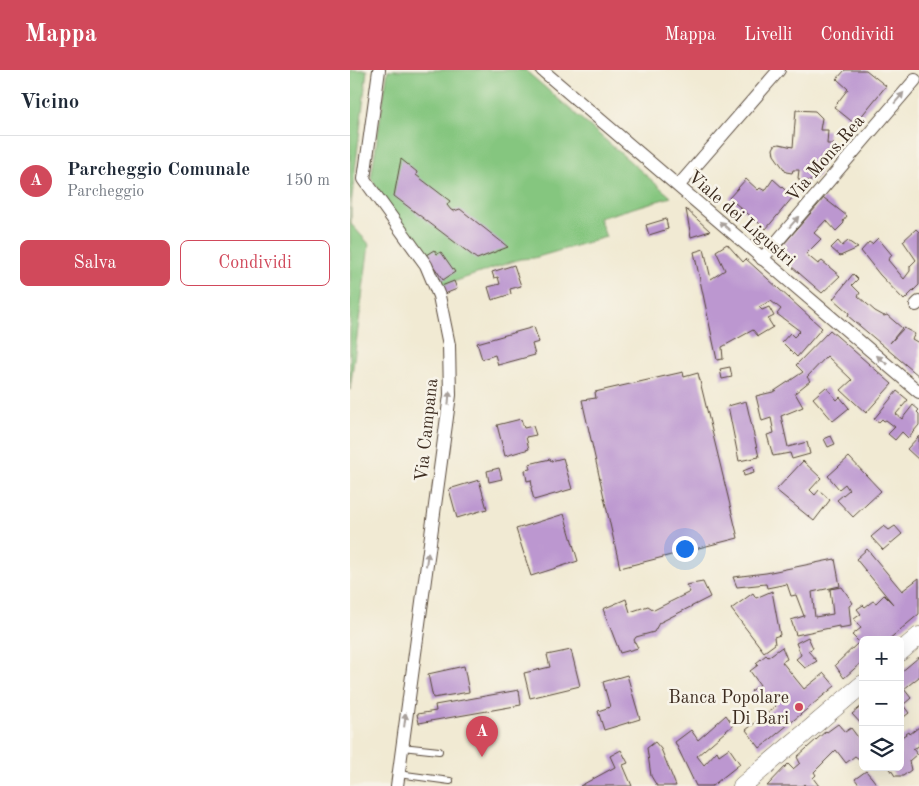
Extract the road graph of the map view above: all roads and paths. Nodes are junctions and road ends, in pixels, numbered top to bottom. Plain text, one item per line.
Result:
1 (379, 70) edge
2 (542, 70) edge
3 (779, 70) edge
4 (906, 70) edge
5 (917, 82) edge
6 (679, 186) junction
7 (762, 258) junction
8 (919, 392) edge
9 (919, 636) edge
10 (904, 649) edge
11 (859, 687) edge
12 (402, 747) junction
13 (440, 751) dead end
14 (397, 780) edge
15 (450, 781) dead end
16 (742, 786) edge

12 -> 1 street, Via Campana
2 - 6 street, Viale dei Ligustri
3 - 6 street
4 - 5 street
7 -> 5 street, Via Mons.Rea
7 -> 6 street, Viale dei Ligustri
8 -> 7 street, Viale dei Ligustri
9 - 10 main road
11 - 16 main road
12 - 13 lane
12 - 14 street, Via Campana
14 - 15 lane

